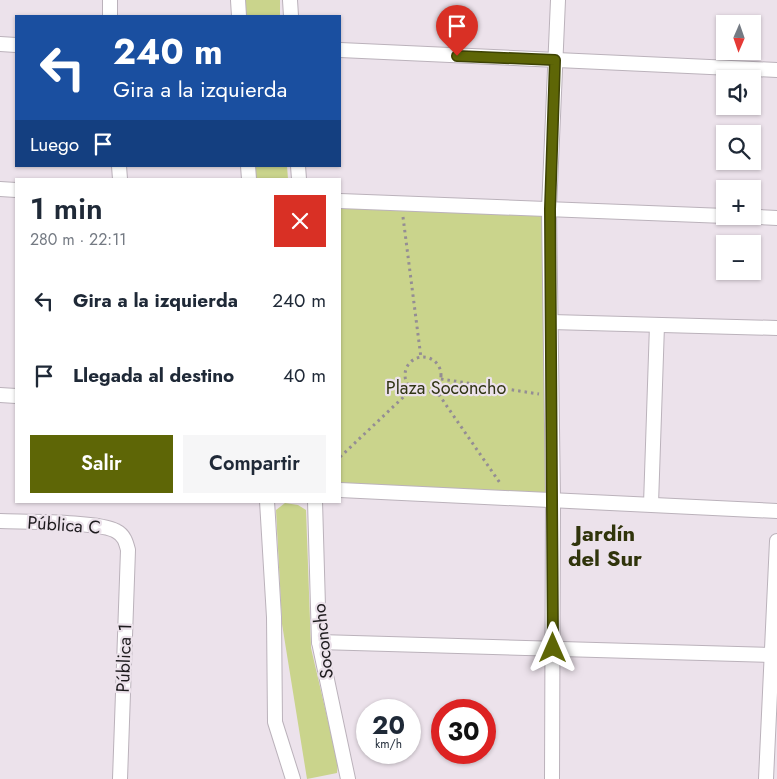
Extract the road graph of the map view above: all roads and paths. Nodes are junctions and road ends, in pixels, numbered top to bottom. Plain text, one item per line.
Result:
1 (110, 0) edge
2 (238, 0) edge
3 (290, 0) edge
4 (558, 0) edge
5 (110, 15) edge
6 (239, 15) edge
7 (291, 15) edge
8 (0, 44) edge
9 (15, 45) edge
10 (341, 50) edge
11 (555, 60) junction
12 (777, 70) edge
13 (0, 189) edge
14 (15, 190) edge
15 (341, 201) edge
16 (401, 203) junction
17 (550, 209) junction
18 (716, 216) edge
19 (761, 217) edge
20 (777, 218) edge
21 (551, 322) junction
22 (657, 325) junction
23 (777, 328) edge
24 (421, 358) junction
25 (441, 379) junction
26 (412, 389) junction
27 (434, 389) junction
28 (0, 395) edge
29 (15, 396) edge
30 (552, 396) junction
31 (341, 456) edge
32 (341, 490) edge
33 (510, 498) junction
34 (554, 500) junction
35 (267, 503) edge
36 (315, 503) edge
37 (651, 504) junction
38 (777, 511) edge
39 (0, 521) edge
40 (125, 538) joint
41 (777, 541) edge
42 (319, 642) junction
43 (553, 648) junction
44 (772, 655) junction
45 (120, 779) edge
46 (293, 779) edge
47 (348, 779) edge
48 (552, 779) edge
49 (766, 779) edge

1 - 5 street
2 - 6 street
3 - 7 street
4 - 11 street
8 - 9 street
10 - 11 street
11 - 12 street
11 - 17 street
13 - 14 street
15 - 16 street
16 - 17 street
16 - 24 path
17 - 18 street
17 - 21 street
19 - 20 street
21 - 22 street
21 - 30 street
22 - 23 street
22 - 37 street
24 - 25 path
24 - 26 path
25 - 27 path
25 - 30 path
26 - 27 path
26 - 31 path
27 - 33 path
28 - 29 street
30 - 34 street
32 - 33 street
33 - 34 street
34 - 37 street
34 - 43 street
35 - 46 street
36 - 42 street, Soconcho
37 - 38 street
39 - 40 street, Pública C
40 - 45 street, Pública 1
41 - 44 street
42 - 43 street
42 - 47 street, Soconcho
43 - 44 street
43 - 48 street
44 - 49 street

